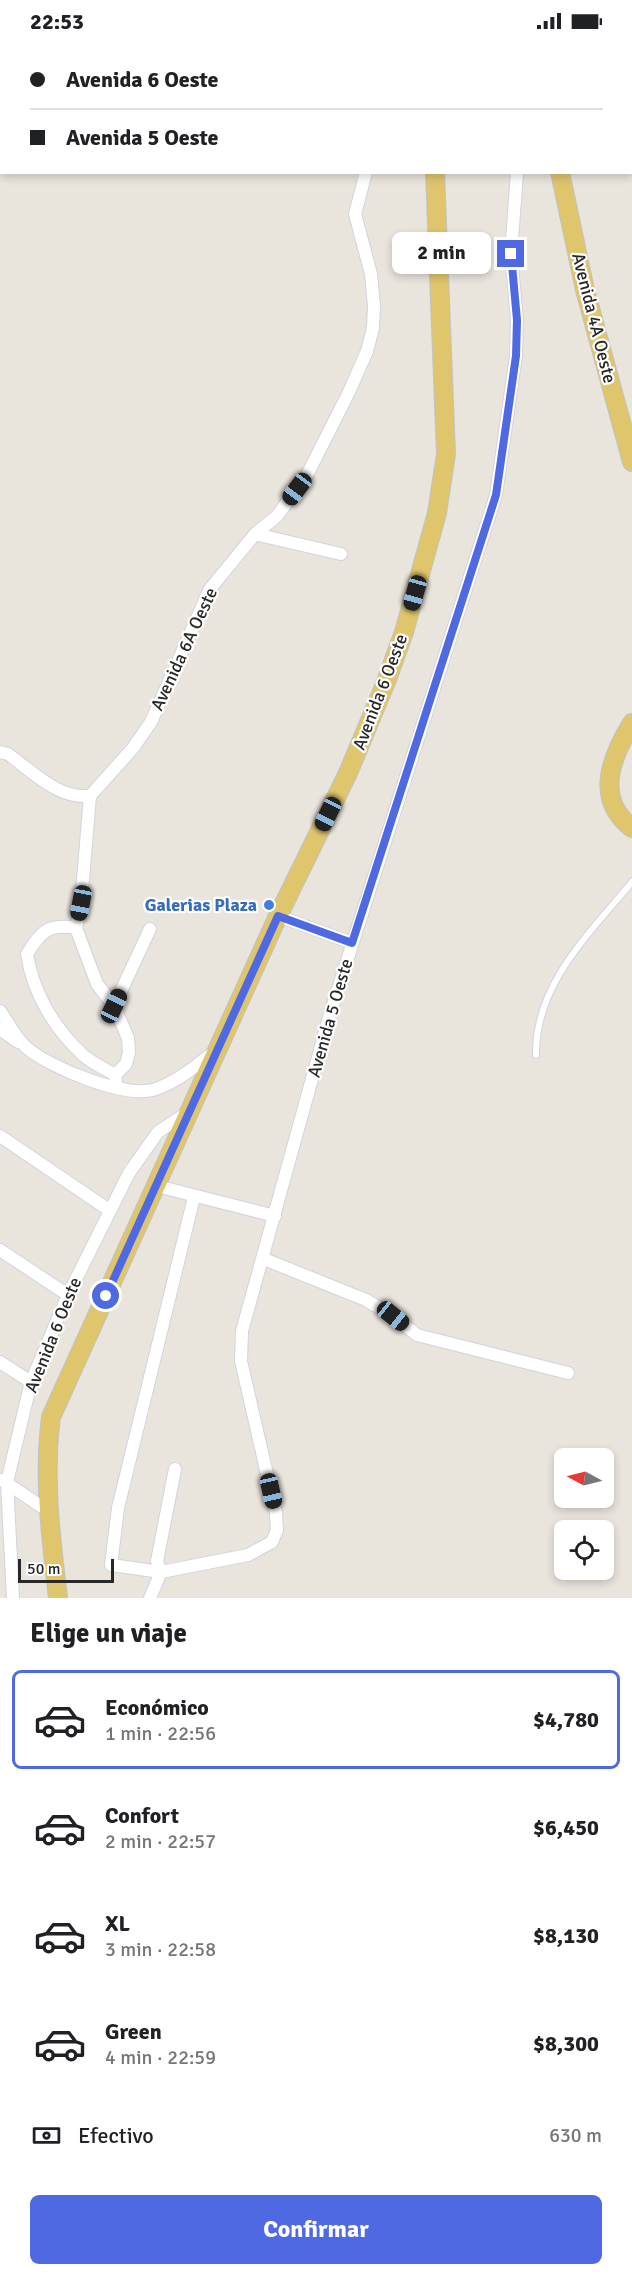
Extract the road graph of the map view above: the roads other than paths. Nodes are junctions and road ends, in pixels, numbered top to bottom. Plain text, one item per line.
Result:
1 (365, 174) edge
2 (435, 174) edge
3 (516, 174) edge
4 (560, 174) edge
5 (632, 462) edge
6 (255, 534) junction
7 (341, 554) dead end
8 (632, 723) edge
9 (0, 752) edge
10 (90, 796) junction
11 (632, 828) edge
12 (632, 882) edge
13 (278, 916) junction
14 (76, 928) junction
15 (150, 929) dead end
16 (352, 943) junction
17 (114, 1006) junction
18 (0, 1011) edge
19 (0, 1029) edge
20 (27, 1048) junction
21 (217, 1050) junction
22 (536, 1055) dead end
23 (115, 1075) junction
24 (118, 1089) junction
25 (192, 1109) junction
26 (0, 1136) edge
27 (157, 1186) junction
28 (194, 1197) junction
29 (109, 1210) junction
30 (275, 1216) junction
31 (0, 1251) edge
32 (264, 1259) junction
33 (68, 1294) junction
34 (0, 1362) edge
35 (568, 1373) dead end
36 (31, 1383) junction
37 (175, 1469) dead end
38 (3, 1480) edge
39 (48, 1511) junction
40 (161, 1572) junction
41 (13, 1598) edge
42 (58, 1598) edge
43 (150, 1598) edge

1 - 6 street, Avenida 6A Oeste
2 - 13 main road, Avenida 6 Oeste
3 - 16 street, Avenida 5 Oeste
4 - 5 main road, Avenida 4A Oeste
6 - 7 street
6 - 10 street, Avenida 6A Oeste
8 - 11 main road
9 - 10 street
10 - 14 street
12 - 22 lane
13 - 16 street
13 - 21 main road, Avenida 6 Oeste
14 - 17 street
14 - 23 street
15 - 17 street
16 - 30 street, Avenida 5 Oeste
17 - 23 street
18 - 20 street
19 - 20 street
20 - 24 street
21 - 24 street
21 - 25 main road, Avenida 6 Oeste
23 - 24 street
25 - 27 main road, Avenida 6 Oeste
25 - 29 street, Avenida 6 Oeste
26 - 29 street
27 - 28 street
27 - 39 main road, Avenida 6 Oeste
28 - 30 street
28 - 40 street, Avenida 5 Oeste
29 - 33 street, Avenida 6 Oeste
30 - 32 street, Avenida 5 Oeste
31 - 33 street
32 - 35 street
32 - 40 street, Avenida 5 Oeste
33 - 36 street, Avenida 6 Oeste
34 - 36 street
36 - 38 street, Avenida 6 Oeste
37 - 40 street
38 - 39 street
38 - 41 street, Avenida 6 Oeste
39 - 42 main road, Avenida 6 Oeste
40 - 43 street

